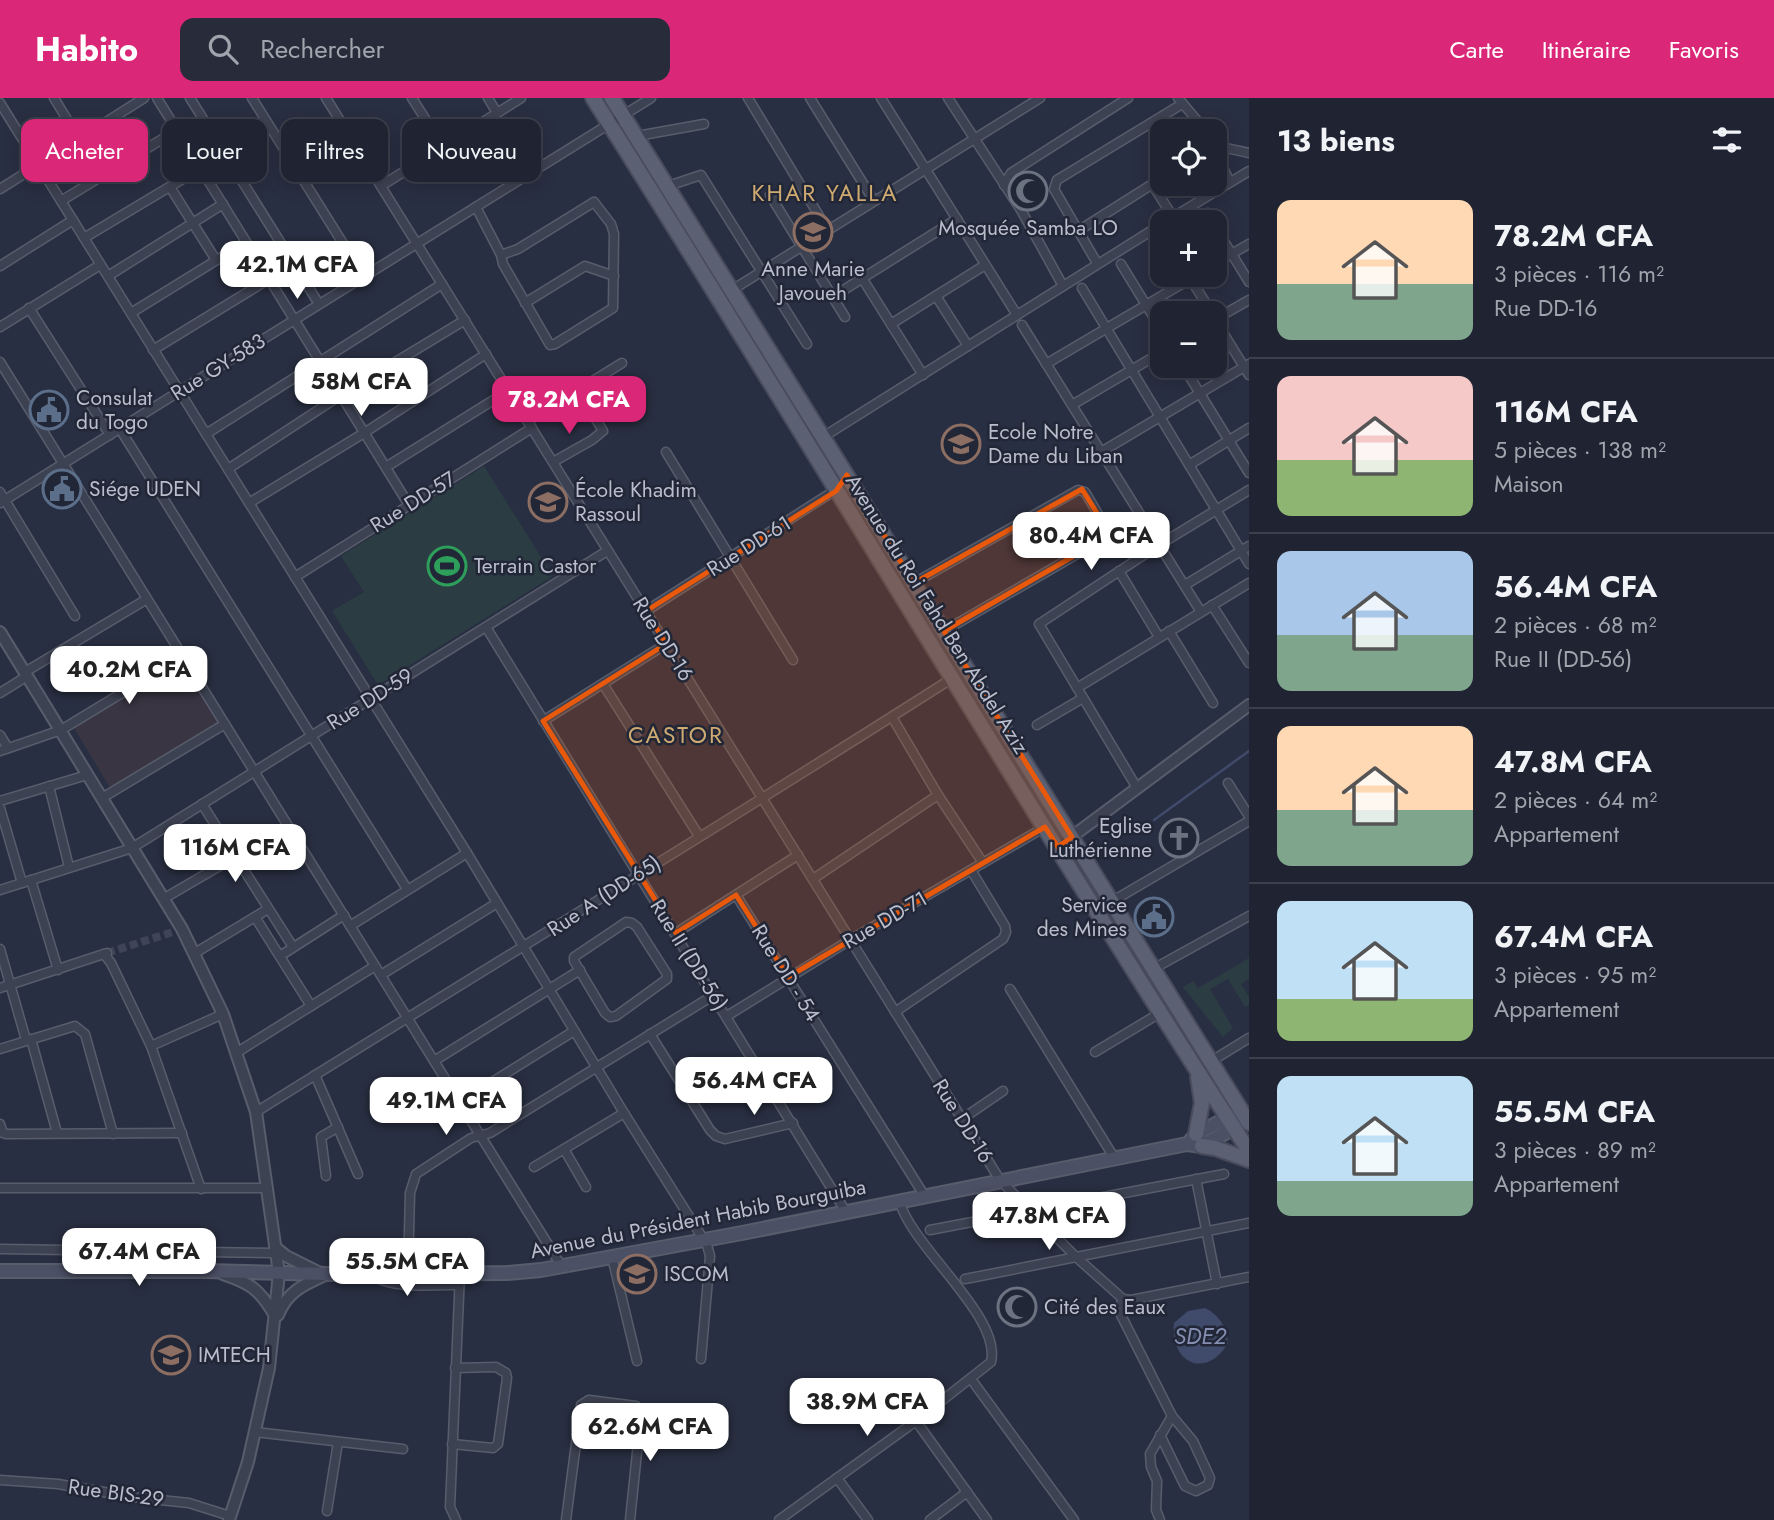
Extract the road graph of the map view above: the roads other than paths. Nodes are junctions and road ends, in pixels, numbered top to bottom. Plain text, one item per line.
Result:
1 (54, 98) edge
2 (144, 98) edge
3 (157, 98) edge
4 (190, 98) edge
5 (252, 98) edge
6 (326, 98) edge
7 (412, 98) edge
8 (488, 98) edge
9 (521, 98) edge
10 (593, 98) edge
11 (612, 98) edge
12 (651, 98) edge
13 (747, 98) edge
14 (810, 98) edge
15 (881, 98) edge
16 (947, 98) edge
17 (1040, 98) edge
18 (1128, 98) edge
19 (1180, 101) edge
20 (0, 103) edge
21 (497, 113) junction
22 (623, 115) junction
23 (4, 117) edge
24 (67, 119) edge
25 (111, 119) edge
26 (170, 119) edge
27 (425, 119) edge
28 (487, 119) edge
29 (1196, 119) edge
30 (609, 124) junction
31 (704, 124) dead end
32 (637, 136) junction
33 (162, 139) edge
34 (974, 140) junction
35 (21, 141) edge
36 (1227, 147) edge
37 (1249, 153) edge
38 (926, 169) junction
39 (1249, 171) edge
40 (402, 173) edge
41 (21, 176) edge
42 (1227, 176) edge
43 (49, 182) edge
44 (178, 182) edge
45 (210, 182) edge
46 (1230, 182) junction
47 (1004, 185) junction
48 (1150, 185) edge
49 (381, 186) junction
50 (668, 186) junction
51 (170, 187) junction
52 (0, 189) edge
53 (770, 195) dead end
54 (61, 201) junction
55 (874, 201) junction
56 (223, 204) junction
57 (476, 207) junction
58 (1185, 210) edge
59 (957, 219) junction
60 (73, 220) junction
61 (193, 223) junction
62 (827, 229) junction
63 (1078, 231) junction
64 (1150, 231) edge
65 (84, 238) junction
66 (246, 242) junction
67 (417, 244) junction
68 (1249, 244) edge
69 (802, 245) junction
70 (1227, 245) edge
71 (1232, 254) junction
72 (501, 255) junction
73 (1227, 257) edge
74 (216, 260) junction
75 (1097, 263) junction
76 (1121, 264) dead end
77 (100, 265) junction
78 (985, 265) junction
79 (0, 266) edge
80 (761, 270) junction
81 (108, 276) junction
82 (614, 276) junction
83 (363, 277) junction
84 (862, 278) junction
85 (269, 279) junction
86 (1249, 282) edge
87 (442, 285) junction
88 (1063, 285) junction
89 (1175, 287) edge
90 (1082, 288) dead end
91 (732, 290) junction
92 (834, 296) junction
93 (936, 296) junction
94 (1249, 300) edge
95 (525, 303) junction
96 (319, 304) junction
97 (1146, 305) junction
98 (29, 308) junction
99 (1227, 311) edge
100 (1150, 312) edge
101 (131, 313) junction
102 (1017, 315) junction
103 (845, 317) dead end
104 (294, 319) junction
105 (465, 320) junction
106 (891, 324) junction
107 (1021, 325) dead end
108 (0, 327) edge
109 (1106, 328) junction
110 (1227, 338) edge
111 (807, 344) dead end
112 (968, 346) junction
113 (153, 349) junction
114 (486, 354) junction
115 (1150, 359) edge
116 (319, 360) junction
117 (0, 362) edge
118 (622, 363) dead end
119 (1046, 364) junction
120 (1247, 369) edge
121 (1131, 370) junction
122 (923, 375) junction
123 (1191, 378) edge
124 (578, 390) junction
125 (179, 391) junction
126 (508, 391) junction
127 (1200, 393) junction
128 (341, 395) junction
129 (1072, 405) junction
130 (1160, 417) junction
131 (530, 424) junction
132 (1249, 428) edge
133 (120, 429) junction
134 (364, 433) junction
135 (206, 434) junction
136 (110, 435) junction
137 (823, 437) junction
138 (1229, 440) junction
139 (666, 452) dead end
140 (1101, 452) junction
141 (553, 462) junction
142 (64, 464) junction
143 (1189, 465) junction
144 (386, 467) junction
145 (228, 469) junction
146 (1249, 473) edge
147 (847, 475) junction
148 (1249, 490) edge
149 (836, 491) junction
150 (2, 499) edge
151 (249, 503) junction
152 (409, 505) junction
153 (1216, 510) junction
154 (1159, 545) junction
155 (1245, 548) edge
156 (607, 551) junction
157 (731, 558) junction
158 (1249, 564) edge
159 (1119, 571) junction
160 (295, 576) junction
161 (914, 583) junction
162 (1249, 583) edge
163 (1185, 585) junction
164 (147, 599) junction
165 (1212, 605) junction
166 (646, 611) junction
167 (1201, 612) junction
168 (75, 616) dead end
169 (485, 627) junction
170 (944, 631) junction
171 (1169, 631) junction
172 (1, 636) edge
173 (1159, 638) junction
174 (666, 644) junction
175 (183, 656) junction
176 (793, 660) dead end
177 (1249, 663) edge
178 (26, 674) junction
179 (951, 678) junction
180 (603, 684) junction
181 (1077, 688) junction
182 (0, 693) edge
183 (1083, 698) junction
184 (370, 699) junction
185 (1213, 703) dead end
186 (1249, 705) edge
187 (892, 717) junction
188 (543, 721) junction
189 (225, 724) junction
190 (1037, 725) dead end
191 (61, 730) junction
192 (0, 735) edge
193 (311, 736) junction
194 (4, 749) edge
195 (254, 771) junction
196 (87, 775) junction
197 (1227, 783) dead end
198 (48, 786) junction
199 (1137, 788) junction
200 (938, 795) junction
201 (102, 799) junction
202 (763, 799) junction
203 (0, 801) edge
204 (202, 804) junction
205 (0, 808) edge
206 (1249, 818) edge
207 (1045, 827) junction
208 (699, 836) junction
209 (1072, 836) junction
210 (132, 848) junction
211 (1058, 848) junction
212 (467, 853) junction
213 (798, 855) junction
214 (235, 857) junction
215 (984, 863) junction
216 (69, 867) junction
217 (971, 870) junction
218 (639, 873) junction
219 (813, 879) junction
220 (27, 882) junction
221 (407, 889) junction
222 (0, 890) edge
223 (736, 895) junction
224 (163, 899) junction
225 (1111, 902) junction
226 (497, 903) junction
227 (268, 909) junction
228 (344, 915) junction
229 (1249, 916) edge
230 (255, 917) junction
231 (350, 926) junction
232 (676, 933) junction
233 (850, 940) junction
234 (293, 947) junction
235 (523, 948) junction
236 (0, 949) edge
237 (194, 953) junction
238 (280, 956) junction
239 (375, 966) junction
240 (1153, 969) junction
241 (58, 970) junction
242 (580, 970) junction
243 (381, 975) junction
244 (788, 977) junction
245 (10, 985) junction
246 (0, 988) edge
247 (548, 989) junction
248 (1010, 989) dead end
249 (714, 995) junction
250 (311, 1006) junction
251 (895, 1012) junction
252 (1160, 1013) junction
253 (223, 1014) junction
254 (727, 1016) junction
255 (408, 1018) junction
256 (574, 1031) junction
257 (650, 1034) junction
258 (1249, 1038) edge
259 (28, 1039) junction
260 (151, 1046) junction
261 (0, 1049) edge
262 (1095, 1052) dead end
263 (236, 1053) junction
264 (434, 1061) junction
265 (1210, 1062) junction
266 (595, 1066) junction
267 (1196, 1069) junction
268 (315, 1075) junction
269 (1003, 1091) dead end
270 (460, 1102) junction
271 (256, 1112) junction
272 (624, 1113) junction
273 (1242, 1118) edge
274 (961, 1119) junction
275 (793, 1123) junction
276 (0, 1124) edge
277 (338, 1127) junction
278 (57, 1133) junction
279 (182, 1133) junction
280 (113, 1134) junction
281 (481, 1136) junction
282 (1195, 1141) junction
283 (564, 1149) junction
284 (1249, 1151) edge
285 (1115, 1159) junction
286 (1249, 1160) edge
287 (534, 1167) dead end
288 (358, 1174) dead end
289 (1224, 1174) dead end
290 (326, 1176) dead end
291 (1196, 1179) junction
292 (1000, 1180) junction
293 (586, 1187) dead end
294 (0, 1188) edge
295 (268, 1188) junction
296 (201, 1189) junction
297 (924, 1195) junction
298 (899, 1200) junction
299 (1028, 1211) junction
300 (846, 1212) junction
301 (1249, 1223) edge
302 (930, 1230) dead end
303 (1207, 1231) junction
304 (704, 1240) junction
305 (0, 1249) edge
306 (276, 1250) junction
307 (1075, 1256) junction
308 (612, 1257) junction
309 (562, 1267) junction
310 (0, 1271) edge
311 (217, 1272) junction
312 (368, 1272) junction
313 (279, 1273) junction
314 (408, 1273) junction
315 (324, 1274) junction
316 (1249, 1277) edge
317 (460, 1279) junction
318 (965, 1279) dead end
319 (1217, 1283) junction
320 (1123, 1299) junction
321 (274, 1320) junction
322 (701, 1359) dead end
323 (637, 1361) dead end
324 (455, 1368) junction
325 (971, 1379) junction
326 (1172, 1416) junction
327 (916, 1421) junction
328 (255, 1432) junction
329 (1160, 1435) junction
330 (338, 1442) junction
331 (452, 1444) junction
332 (403, 1449) dead end
333 (837, 1478) junction
334 (0, 1480) edge
335 (967, 1492) junction
336 (327, 1511) dead end
337 (230, 1518) edge
338 (456, 1520) edge
339 (566, 1520) edge
340 (630, 1520) edge
341 (779, 1520) edge
342 (868, 1520) edge
343 (930, 1520) edge
344 (987, 1520) edge
345 (1074, 1520) edge
346 (1160, 1520) edge

1 - 24 street
2 - 25 street
3 - 26 street
4 - 96 street
5 - 83 street
6 - 49 street, Rue DD-16
7 - 27 street
8 - 21 street
9 - 21 street
10 - 30 main road, Avenue du Roi Fahd Ben Abdel Aziz
11 - 22 main road, Avenue du Roi Fahd Ben Abdel Aziz
12 - 22 street, Rue GY-583
13 - 62 street
14 - 55 street
15 - 38 street
16 - 34 street
17 - 34 street
18 - 47 street
19 - 29 street
19 - 63 street
20 - 23 street
21 - 28 street
22 - 30 street, Rue GY-583
22 - 32 main road, Avenue du Roi Fahd Ben Abdel Aziz
23 - 35 street
30 - 57 street, Rue GY-583
30 - 149 main road, Avenue du Roi Fahd Ben Abdel Aziz
31 - 32 street
32 - 50 main road, Avenue du Roi Fahd Ben Abdel Aziz
33 - 54 street
34 - 38 street
34 - 47 street
36 - 37 street
38 - 55 street
38 - 59 street
39 - 46 street
40 - 49 street
41 - 52 street
42 - 46 street
43 - 54 street
44 - 51 street
45 - 56 street
46 - 58 street
47 - 88 street
48 - 63 street
49 - 67 street, Rue DD-16
50 - 80 street
50 - 91 main road, Avenue du Roi Fahd Ben Abdel Aziz
51 - 61 street
51 - 65 street
53 - 69 street
54 - 60 street
55 - 62 street
56 - 61 street
56 - 66 street
57 - 67 street, Rue GY-583
57 - 72 street
59 - 78 street
59 - 84 street
60 - 65 street
60 - 79 street
61 - 74 street
61 - 81 street
62 - 69 street
63 - 75 street
64 - 75 street
65 - 77 street
66 - 74 street
66 - 85 street
67 - 83 street, Rue GY-583
67 - 87 street, Rue DD-16
68 - 71 street
69 - 80 street
69 - 92 street
70 - 71 street
71 - 73 street
71 - 86 street
72 - 82 street
72 - 95 street
74 - 101 street
75 - 88 street
76 - 97 street
77 - 81 street
77 - 98 street
78 - 93 street
78 - 102 street
80 - 91 street
80 - 111 street
81 - 101 street
82 - 95 street
82 - 95 street
83 - 96 street, Rue GY-583
84 - 92 street
84 - 106 street
85 - 104 street
85 - 113 street
87 - 105 street, Rue DD-16
87 - 116 street
88 - 102 street
89 - 97 street
90 - 109 street
91 - 137 main road, Avenue du Roi Fahd Ben Abdel Aziz
92 - 103 street
93 - 106 street
93 - 112 street
94 - 99 street
96 - 104 street, Rue GY-583
97 - 100 street
97 - 109 street
98 - 108 street
98 - 136 street
101 - 113 street
102 - 112 street
104 - 116 street
104 - 125 street, Rue GY-583
105 - 114 street, Rue DD-16
105 - 128 street
106 - 122 street
107 - 119 street
109 - 119 street
109 - 121 street
110 - 120 street
112 - 122 street
113 - 125 street
114 - 126 street, Rue DD-16
114 - 134 street
115 - 121 street
116 - 128 street
116 - 135 street
117 - 142 street
118 - 124 street, Rue DD-57
119 - 129 street
120 - 127 street
121 - 129 street
121 - 130 street
122 - 137 street
123 - 127 street
124 - 131 street, Rue DD-57
124 - 141 street
125 - 133 street, Rue GY-583
125 - 135 street
126 - 131 street, Rue DD-16
126 - 144 street
127 - 130 street
127 - 138 street
128 - 134 street
128 - 145 street
129 - 140 street
130 - 140 street
130 - 143 street
131 - 141 street, Rue DD-16
131 - 152 street, Rue DD-57
132 - 138 street
133 - 136 street, Rue GY-583
133 - 193 street
134 - 144 street
134 - 151 street
135 - 145 street
136 - 142 street, Rue GY-583
137 - 147 main road, Avenue du Roi Fahd Ben Abdel Aziz
138 - 143 street
138 - 146 street
139 - 157 street
140 - 154 street
141 - 156 street, Rue DD-16
142 - 150 street, Rue GY-583
142 - 164 street
143 - 153 street
144 - 152 street
145 - 151 street
147 - 149 street, Rue DD-61
147 - 161 main road, Avenue du Roi Fahd Ben Abdel Aziz
148 - 153 street
149 - 157 street, Rue DD-61
149 - 179 main road, Avenue du Roi Fahd Ben Abdel Aziz
150 - 168 street
151 - 160 street
152 - 160 street, Rue DD-57
153 - 154 street
153 - 155 street
154 - 159 street
154 - 163 street
155 - 158 street
155 - 163 street
156 - 166 street, Rue DD-16
156 - 169 street, Rue DD-59
157 - 166 street, Rue DD-61
157 - 176 street
159 - 173 street
159 - 181 street
160 - 184 street
161 - 170 main road, Avenue du Roi Fahd Ben Abdel Aziz
161 - 170 street
162 - 165 street
163 - 167 street
164 - 175 street
164 - 178 street
165 - 167 street
165 - 177 street
166 - 174 street, Rue DD-16
167 - 171 street
169 - 184 street, Rue DD-59
169 - 188 street, Rue II (DD-56)
170 - 209 main road, Avenue du Roi Fahd Ben Abdel Aziz
171 - 173 street
171 - 185 street
172 - 178 street
173 - 181 street
174 - 180 street
174 - 202 street, Rue DD-16
175 - 189 street
175 - 191 street
178 - 182 street
178 - 191 street
179 - 187 street, Rue A (DD-65)
179 - 207 main road, Avenue du Roi Fahd Ben Abdel Aziz
180 - 188 street
180 - 208 street
181 - 183 street
183 - 190 street
183 - 199 street
184 - 193 street, Rue DD-59
184 - 212 street
186 - 199 street
187 - 200 street
187 - 202 street, Rue A (DD-65)
188 - 218 street, Rue II (DD-56)
189 - 195 street
189 - 201 street
191 - 194 street
191 - 196 street
192 - 194 street
193 - 195 street, Rue DD-59
193 - 221 street
195 - 204 street, Rue DD-59
195 - 228 street
196 - 198 street
196 - 201 street
197 - 206 street
198 - 203 street
198 - 216 street
199 - 209 street
200 - 215 street
200 - 219 street
201 - 210 street
202 - 208 street, Rue A (DD-65)
202 - 213 street, Rue DD-16
204 - 210 street, Rue DD-59
204 - 214 street
205 - 220 street
206 - 225 street
207 - 211 main road, Avenue du Roi Fahd Ben Abdel Aziz
207 - 215 street, Rue DD-71
208 - 218 street, Rue A (DD-65)
209 - 211 street
209 - 225 main road, Avenue du Roi Fahd Ben Abdel Aziz
210 - 216 street, Rue DD-59
210 - 224 street
211 - 252 main road, Avenue du Roi Fahd Ben Abdel Aziz
212 - 221 street
212 - 226 street
213 - 219 street, Rue DD-16
213 - 223 street
214 - 224 street
214 - 227 street
215 - 217 street, Rue DD-71
216 - 220 street, Rue DD-59
217 - 233 street, Rue DD-71
217 - 251 street
218 - 232 street, Rue II (DD-56)
218 - 235 street, Rue A (DD-65)
219 - 233 street, Rue DD-16
220 - 222 street, Rue DD-59
220 - 241 street
221 - 231 street
223 - 232 street
223 - 244 street, Rue DD - 54
224 - 237 street
225 - 240 main road, Avenue du Roi Fahd Ben Abdel Aziz
226 - 235 street
226 - 243 street
227 - 230 street
227 - 234 street
228 - 231 street
228 - 234 street
229 - 240 street
230 - 237 street
230 - 238 street
231 - 239 street
232 - 249 street, Rue II (DD-56)
233 - 244 street, Rue DD-71
233 - 251 street, Rue DD-16
234 - 238 street
235 - 247 street
235 - 255 street, Rue A (DD-65)
236 - 245 street
237 - 253 street
238 - 250 street
239 - 243 street
239 - 250 street
240 - 265 main road, Avenue du Roi Fahd Ben Abdel Aziz
241 - 245 street
241 - 260 street
242 - 242 street
242 - 247 street
243 - 255 street
244 - 254 street, Rue DD-71
244 - 297 street, Rue DD - 54
245 - 246 street
245 - 259 street
247 - 256 street
247 - 264 street
248 - 285 street
249 - 254 street, Rue II (DD-56)
249 - 257 street
250 - 263 street
251 - 274 street, Rue DD-16
252 - 262 street
252 - 267 main road, Avenue du Roi Fahd Ben Abdel Aziz
253 - 260 street
253 - 263 street
254 - 275 street, Rue II (DD-56)
255 - 264 street
255 - 268 street, Rue A (DD-65)
256 - 266 street
256 - 270 street
257 - 266 street
257 - 275 street
258 - 265 street
259 - 261 street
259 - 278 street
259 - 280 street
260 - 279 street
263 - 271 street
264 - 270 street
265 - 273 main road, Avenue du Roi Fahd Ben Abdel Aziz
266 - 272 street
266 - 281 street
267 - 273 main road, Avenue du Roi Fahd Ben Abdel Aziz
267 - 282 main road
268 - 271 street, Rue A (DD-65)
268 - 277 street
269 - 274 street
270 - 281 street
271 - 295 street
272 - 283 street
272 - 304 street
273 - 282 main road, Avenue du Président Habib Bourguiba
273 - 284 main road, Avenue du Roi Fahd Ben Abdel Aziz
274 - 292 street, Rue DD-16
275 - 300 street, Rue II (DD-56)
276 - 278 street
277 - 288 street
277 - 290 street
278 - 280 street
279 - 280 street
279 - 296 street
281 - 309 street
281 - 314 street
282 - 285 main road, Avenue du Président Habib Bourguiba
282 - 286 main road
283 - 287 street
283 - 293 street
285 - 292 main road, Avenue du Président Habib Bourguiba
289 - 291 street
291 - 299 street
291 - 303 street
292 - 297 main road, Avenue du Président Habib Bourguiba
292 - 299 street, Rue DD-16
294 - 296 street
295 - 296 street
295 - 306 street
297 - 298 main road, Avenue du Président Habib Bourguiba
298 - 300 main road, Avenue du Président Habib Bourguiba
298 - 325 street
299 - 302 street
299 - 307 street, Rue DD-16
300 - 304 main road, Avenue du Président Habib Bourguiba
301 - 303 street
303 - 307 street
303 - 319 street
304 - 308 main road, Avenue du Président Habib Bourguiba
304 - 322 street
305 - 306 street
306 - 313 street
306 - 315 street
307 - 318 street
307 - 320 street, Rue DD-16
308 - 309 main road, Avenue du Président Habib Bourguiba
308 - 323 street
309 - 317 main road, Avenue du Président Habib Bourguiba
310 - 311 main road, Avenue du Président Habib Bourguiba
311 - 313 main road, Avenue du Président Habib Bourguiba
311 - 321 street
312 - 314 main road, Avenue du Président Habib Bourguiba
312 - 315 main road, Avenue du Président Habib Bourguiba
312 - 317 street
313 - 315 main road, Avenue du Président Habib Bourguiba
313 - 321 street
314 - 317 main road, Avenue du Président Habib Bourguiba
315 - 321 street
316 - 319 street
317 - 324 street
319 - 320 street
320 - 326 street
321 - 328 street
324 - 331 street
324 - 331 street
325 - 327 street
325 - 345 street
326 - 329 street
326 - 329 street
327 - 333 street
327 - 335 street
328 - 330 street
328 - 337 street
329 - 346 street
330 - 332 street
330 - 336 street
331 - 338 street
333 - 341 street
333 - 342 street
334 - 337 street, Rue BIS-29
335 - 343 street
335 - 344 street
339 - 340 street

